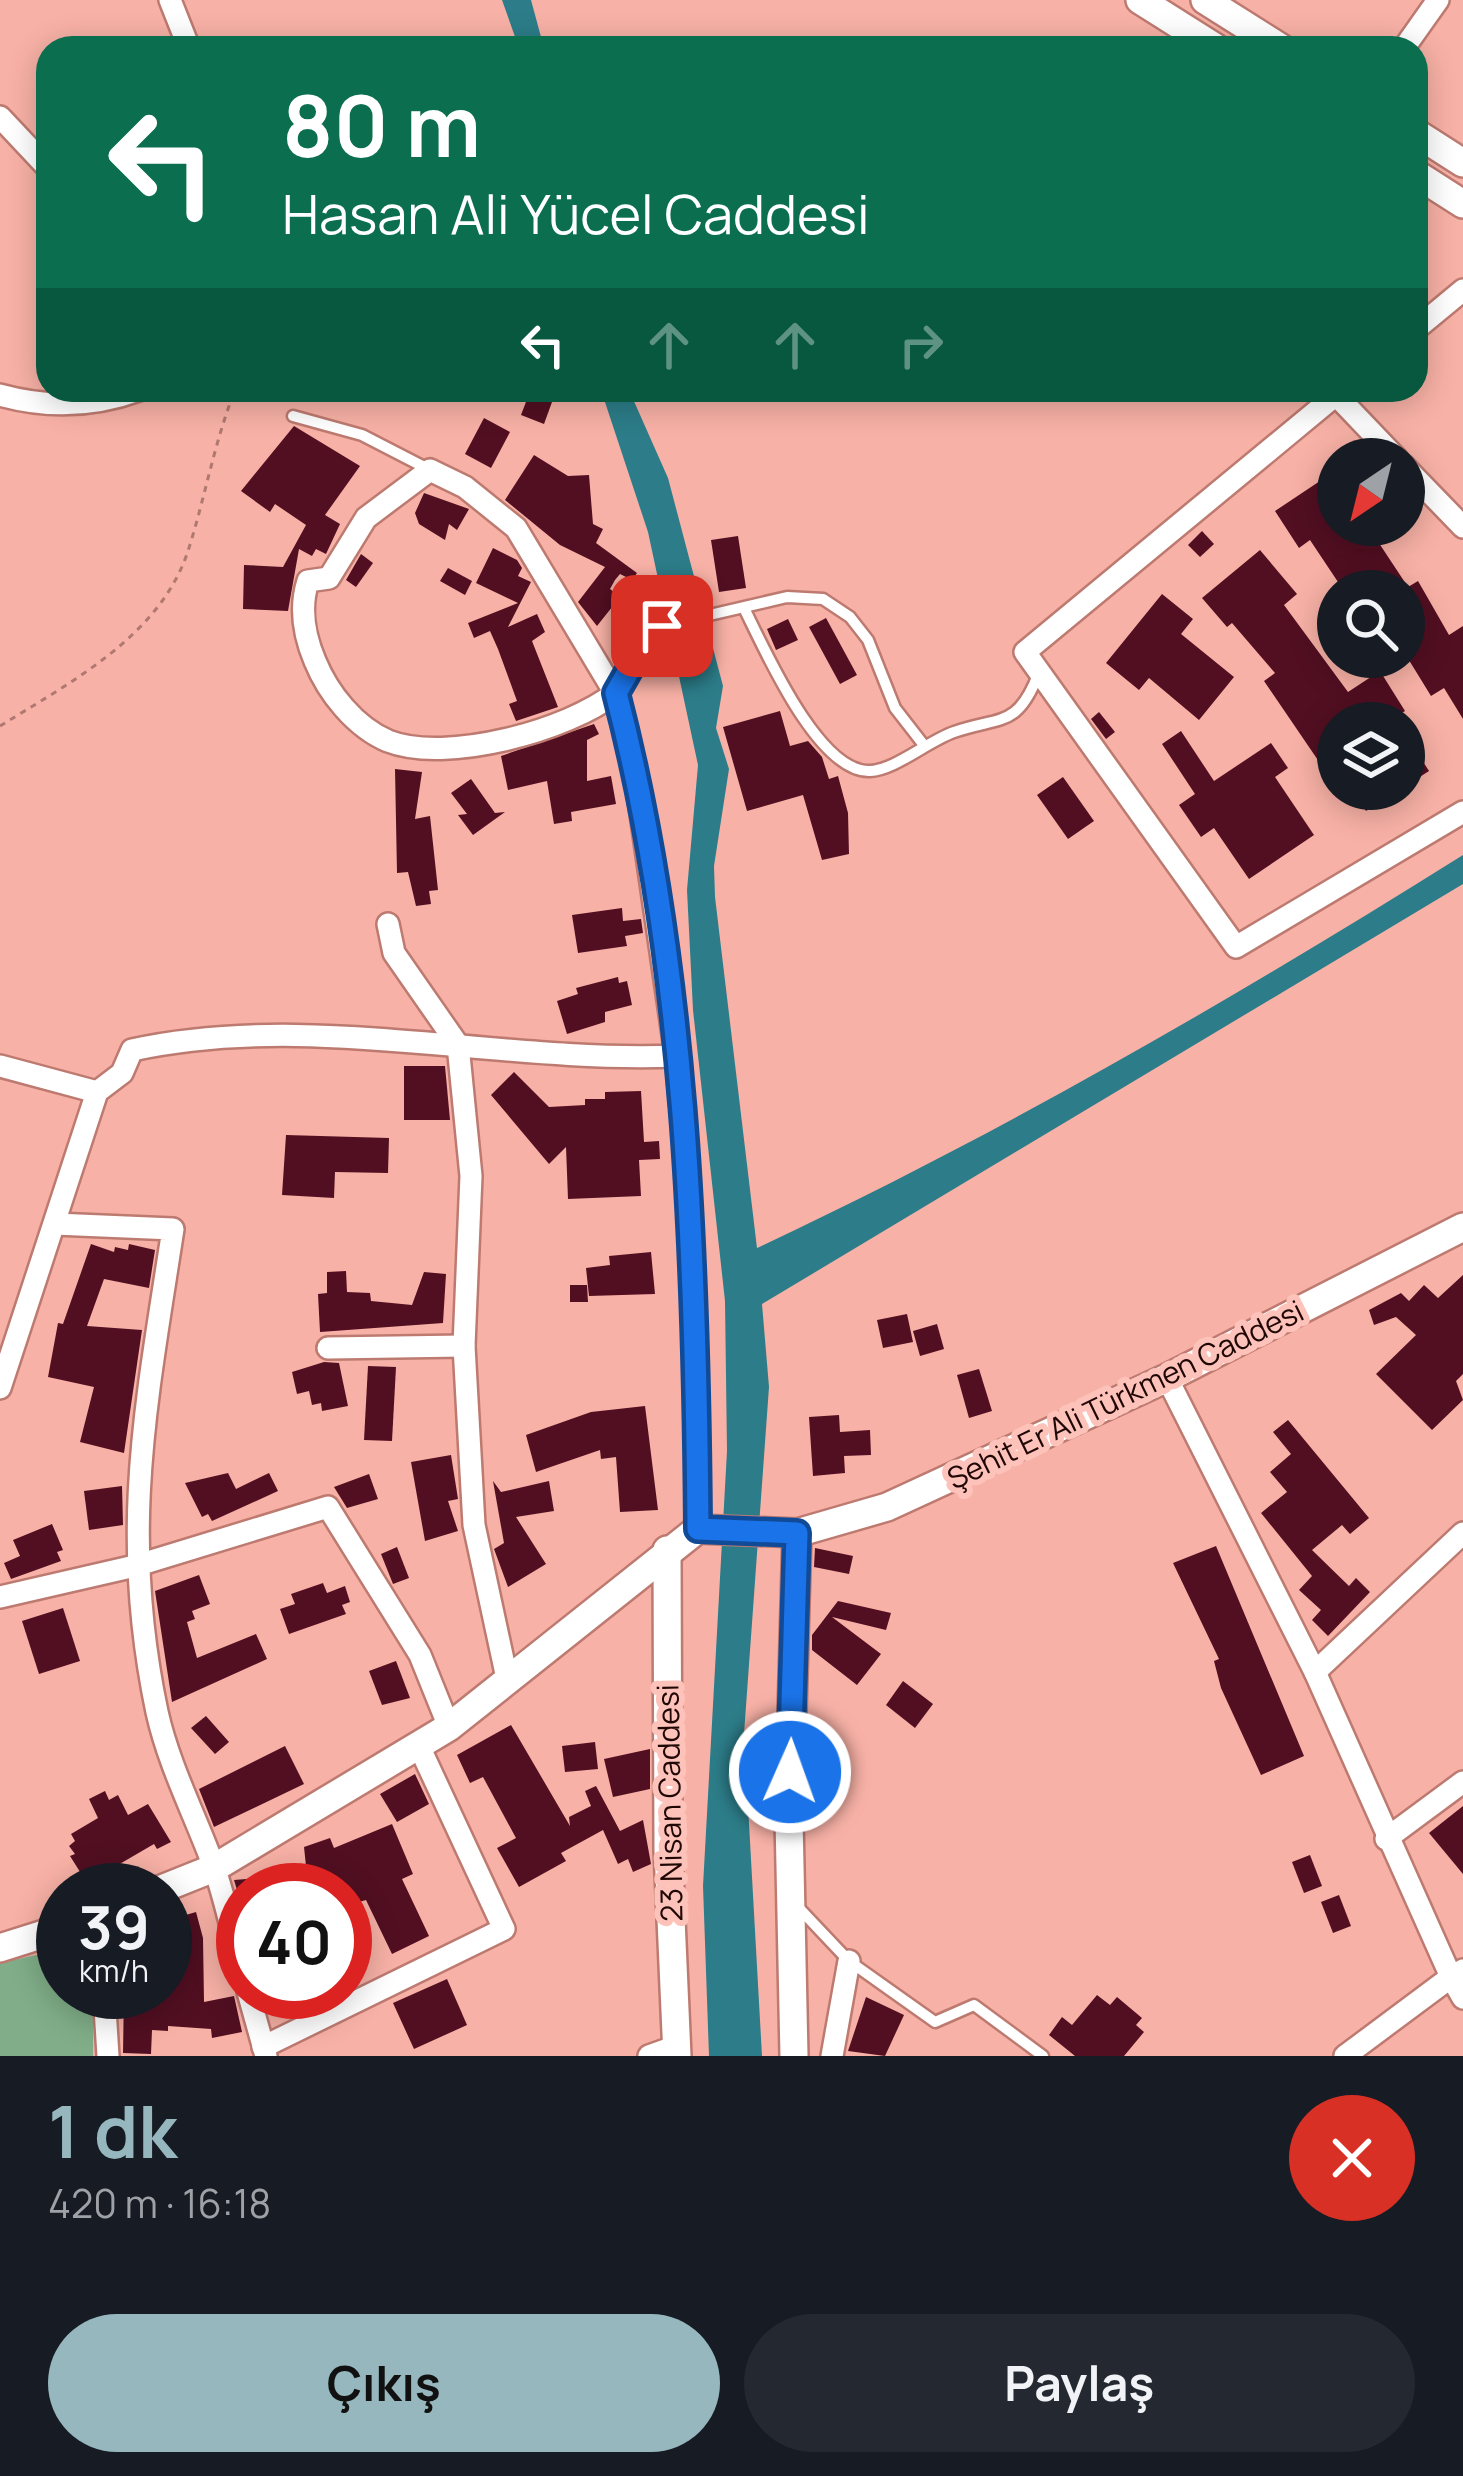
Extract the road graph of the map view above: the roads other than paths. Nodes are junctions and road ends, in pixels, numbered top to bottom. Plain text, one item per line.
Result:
1 (170, 0) edge
2 (1140, 0) edge
3 (1205, 0) edge
4 (1438, 0) edge
5 (185, 36) edge
6 (1197, 36) edge
7 (1262, 36) edge
8 (1412, 36) edge
9 (0, 117) edge
10 (1428, 141) edge
11 (36, 155) edge
12 (1463, 163) edge
13 (1428, 182) edge
14 (1463, 204) edge
15 (1463, 290) edge
16 (1428, 319) edge
17 (0, 395) edge
18 (98, 402) edge
19 (1328, 402) edge
20 (1347, 402) edge
21 (293, 416) dead end
22 (1379, 438) edge
23 (430, 470) junction
24 (1425, 488) edge
25 (1463, 527) edge
26 (744, 608) junction
27 (1040, 672) junction
28 (616, 693) junction
29 (923, 745) junction
30 (1463, 812) edge
31 (388, 924) dead end
32 (458, 1045) junction
33 (676, 1056) junction
34 (0, 1066) edge
35 (97, 1092) junction
36 (56, 1224) junction
37 (1463, 1227) edge
38 (464, 1346) junction
39 (328, 1348) dead end
40 (1167, 1378) junction
41 (0, 1388) edge
42 (698, 1529) junction
43 (1463, 1533) edge
44 (787, 1534) junction
45 (667, 1550) junction
46 (135, 1566) junction
47 (0, 1597) edge
48 (1316, 1672) junction
49 (508, 1682) junction
50 (448, 1727) junction
51 (418, 1744) junction
52 (1463, 1782) edge
53 (1386, 1839) junction
54 (214, 1868) junction
55 (216, 1875) edge
56 (192, 1877) edge
57 (789, 1898) junction
58 (36, 1937) edge
59 (0, 1948) edge
60 (849, 1961) junction
61 (1457, 1974) edge
62 (1463, 1998) edge
63 (106, 2019) edge
64 (256, 2019) edge
65 (677, 2051) edge
66 (265, 2052) edge
67 (108, 2056) edge
68 (649, 2056) edge
69 (794, 2056) edge
70 (832, 2056) edge
71 (1043, 2056) edge
72 (1345, 2056) edge

1 - 5 street
2 - 6 street
3 - 7 street
4 - 8 street
9 - 11 street
10 - 12 street
13 - 14 street
15 - 16 street
17 - 18 street
19 - 27 street
20 - 22 street
21 - 23 lane
23 - 28 street
23 - 28 street
24 - 25 street
26 - 28 lane
26 - 29 lane
26 - 29 lane
27 - 29 lane
27 - 30 street
28 - 33 street
31 - 32 street
32 - 33 street
32 - 35 street
32 - 38 street
33 - 42 street
34 - 35 street
35 - 36 street
36 - 41 street
36 - 46 street
37 - 40 street, Şehit Er Ali Türkmen Caddesi
38 - 39 street
38 - 49 street
40 - 44 street, Şehit Er Ali Türkmen Caddesi
40 - 48 street
42 - 44 street, Şehit Er Ali Türkmen Caddesi
42 - 45 street
43 - 48 street
44 - 57 street
45 - 49 street
45 - 65 street, 23 Nisan Caddesi
46 - 47 street
46 - 50 street
46 - 54 street
48 - 53 street
49 - 50 street
50 - 51 street
51 - 54 street
51 - 66 street
52 - 53 street
53 - 61 street
54 - 55 street
54 - 56 street
57 - 60 lane
57 - 69 street
58 - 59 street
60 - 70 street
60 - 71 lane
61 - 62 street
61 - 72 street
63 - 67 street
64 - 66 street
65 - 68 street

